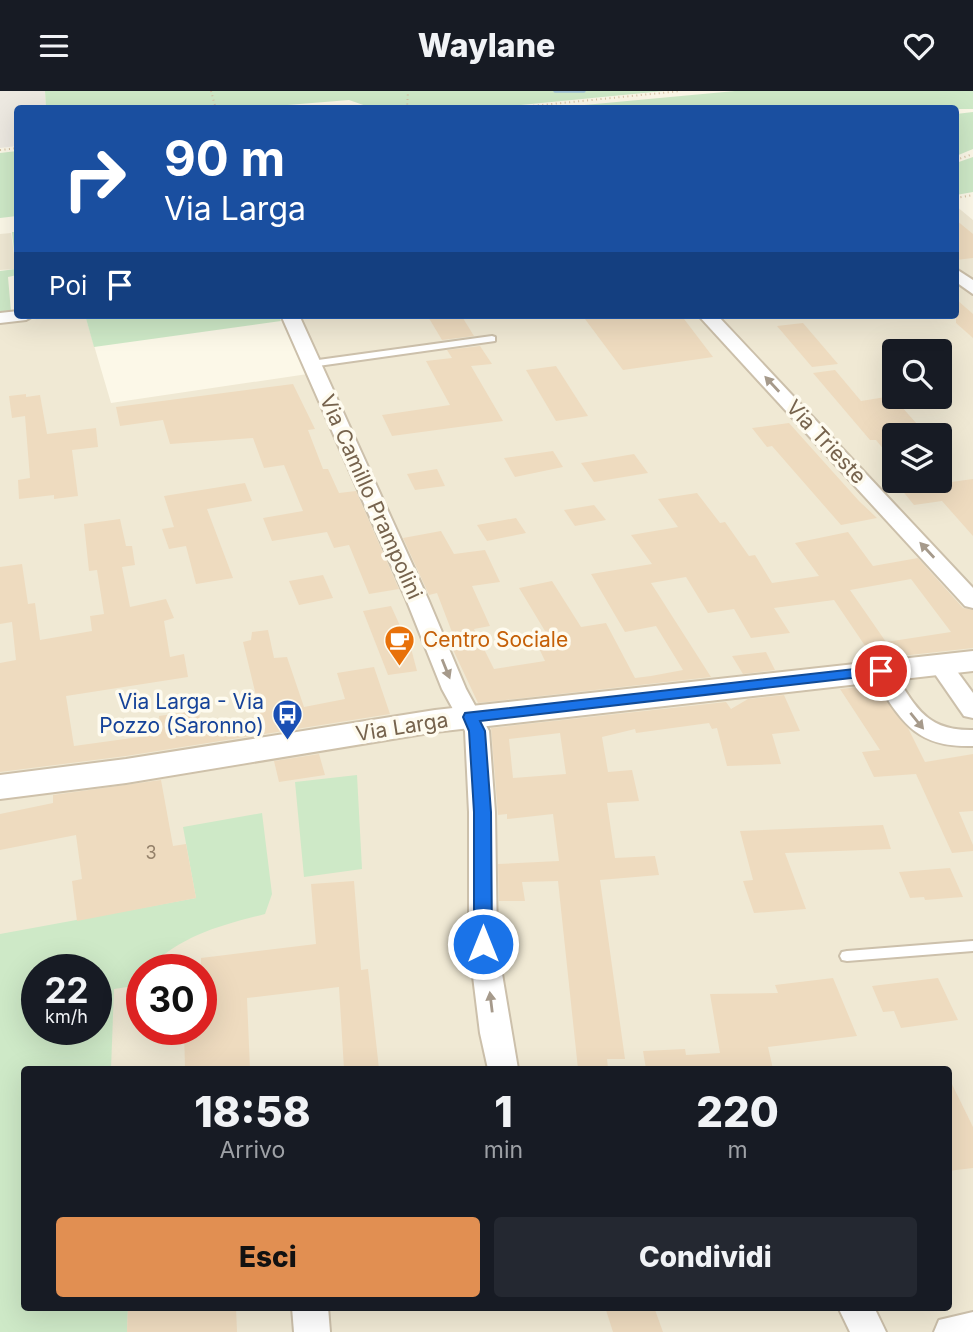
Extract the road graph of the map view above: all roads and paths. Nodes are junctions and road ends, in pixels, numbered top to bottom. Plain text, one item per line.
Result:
1 (681, 91) edge
2 (670, 92) edge
3 (542, 105) edge
4 (959, 277) edge
5 (973, 289) edge
6 (292, 319) edge
7 (711, 319) edge
8 (492, 339) dead end
9 (311, 364) junction
10 (973, 601) edge
11 (973, 661) edge
12 (940, 664) junction
13 (881, 671) junction
14 (973, 710) edge
15 (471, 717) junction
16 (973, 739) edge
17 (0, 787) edge
18 (973, 946) edge
19 (847, 957) dead end
20 (502, 1066) edge
21 (310, 1311) edge
22 (858, 1311) edge
23 (973, 1329) edge
24 (313, 1332) edge
25 (868, 1332) edge
26 (951, 1332) edge

1 - 2 path
2 - 3 path
4 - 5 street
6 - 9 street, Via Camillo Prampolini
10 -> 7 street, Via Trieste
8 - 9 lane
9 -> 15 street, Via Camillo Prampolini
11 - 12 street, Via Larga
12 - 13 street, Via Larga
12 - 14 street
13 - 15 street, Via Larga
13 -> 16 street
15 - 17 street, Via Larga
20 -> 15 street, Via Camillo Prampolini
18 - 19 lane
21 - 24 street
22 - 25 street
23 - 26 street

